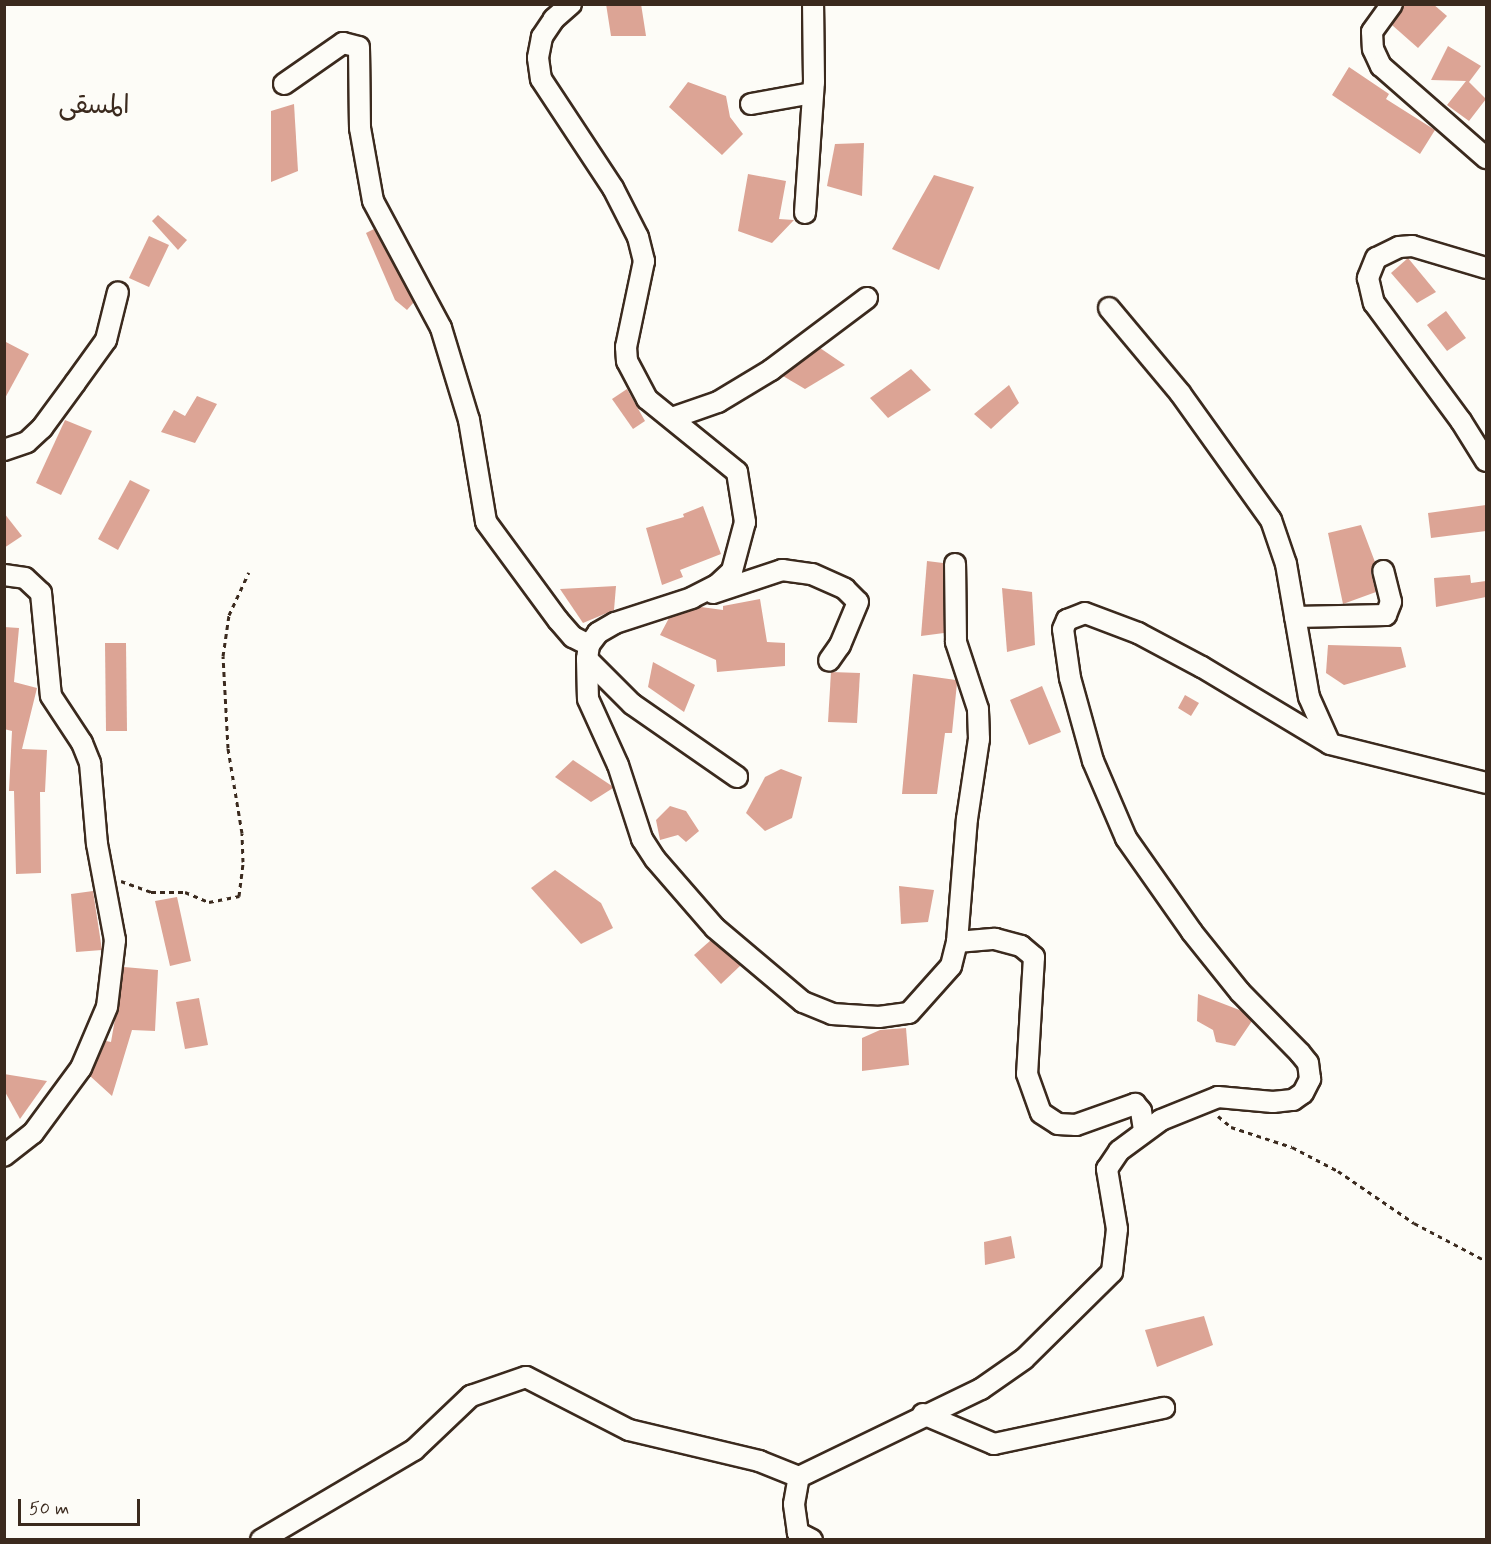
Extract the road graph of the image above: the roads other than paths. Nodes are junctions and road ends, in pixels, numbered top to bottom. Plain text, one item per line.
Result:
1 (571, 4) edge
2 (813, 4) edge
3 (1392, 4) edge
4 (284, 84) dead end
5 (813, 93) junction
6 (751, 105) dead end
7 (1486, 158) edge
8 (805, 213) dead end
9 (1486, 268) edge
10 (118, 292) dead end
11 (867, 298) dead end
12 (1109, 308) dead end
13 (672, 418) junction
14 (4, 450) edge
15 (1486, 461) edge
16 (955, 564) dead end
17 (1383, 570) dead end
18 (4, 575) edge
19 (692, 598) junction
20 (1295, 617) junction
21 (588, 652) junction
22 (829, 661) dead end
23 (1330, 744) junction
24 (737, 777) dead end
25 (1486, 783) edge
26 (957, 942) junction
27 (1144, 1131) junction
28 (4, 1156) edge
29 (1164, 1408) dead end
30 (923, 1414) junction
31 (799, 1477) junction
32 (261, 1539) edge
33 (812, 1539) edge

1 - 13 street
2 - 5 street
3 - 7 street
4 - 21 street
5 - 6 street
5 - 8 street
9 - 15 street
10 - 14 street
11 - 13 street
12 - 20 street
13 - 19 street
16 - 26 street
17 - 20 street
18 - 28 street
19 - 21 street
19 - 22 street
20 - 23 street
21 - 24 street
21 - 26 street
23 - 25 street
23 - 27 street
26 - 27 street
27 - 30 street
29 - 30 street
30 - 31 street
31 - 32 street
31 - 33 street

